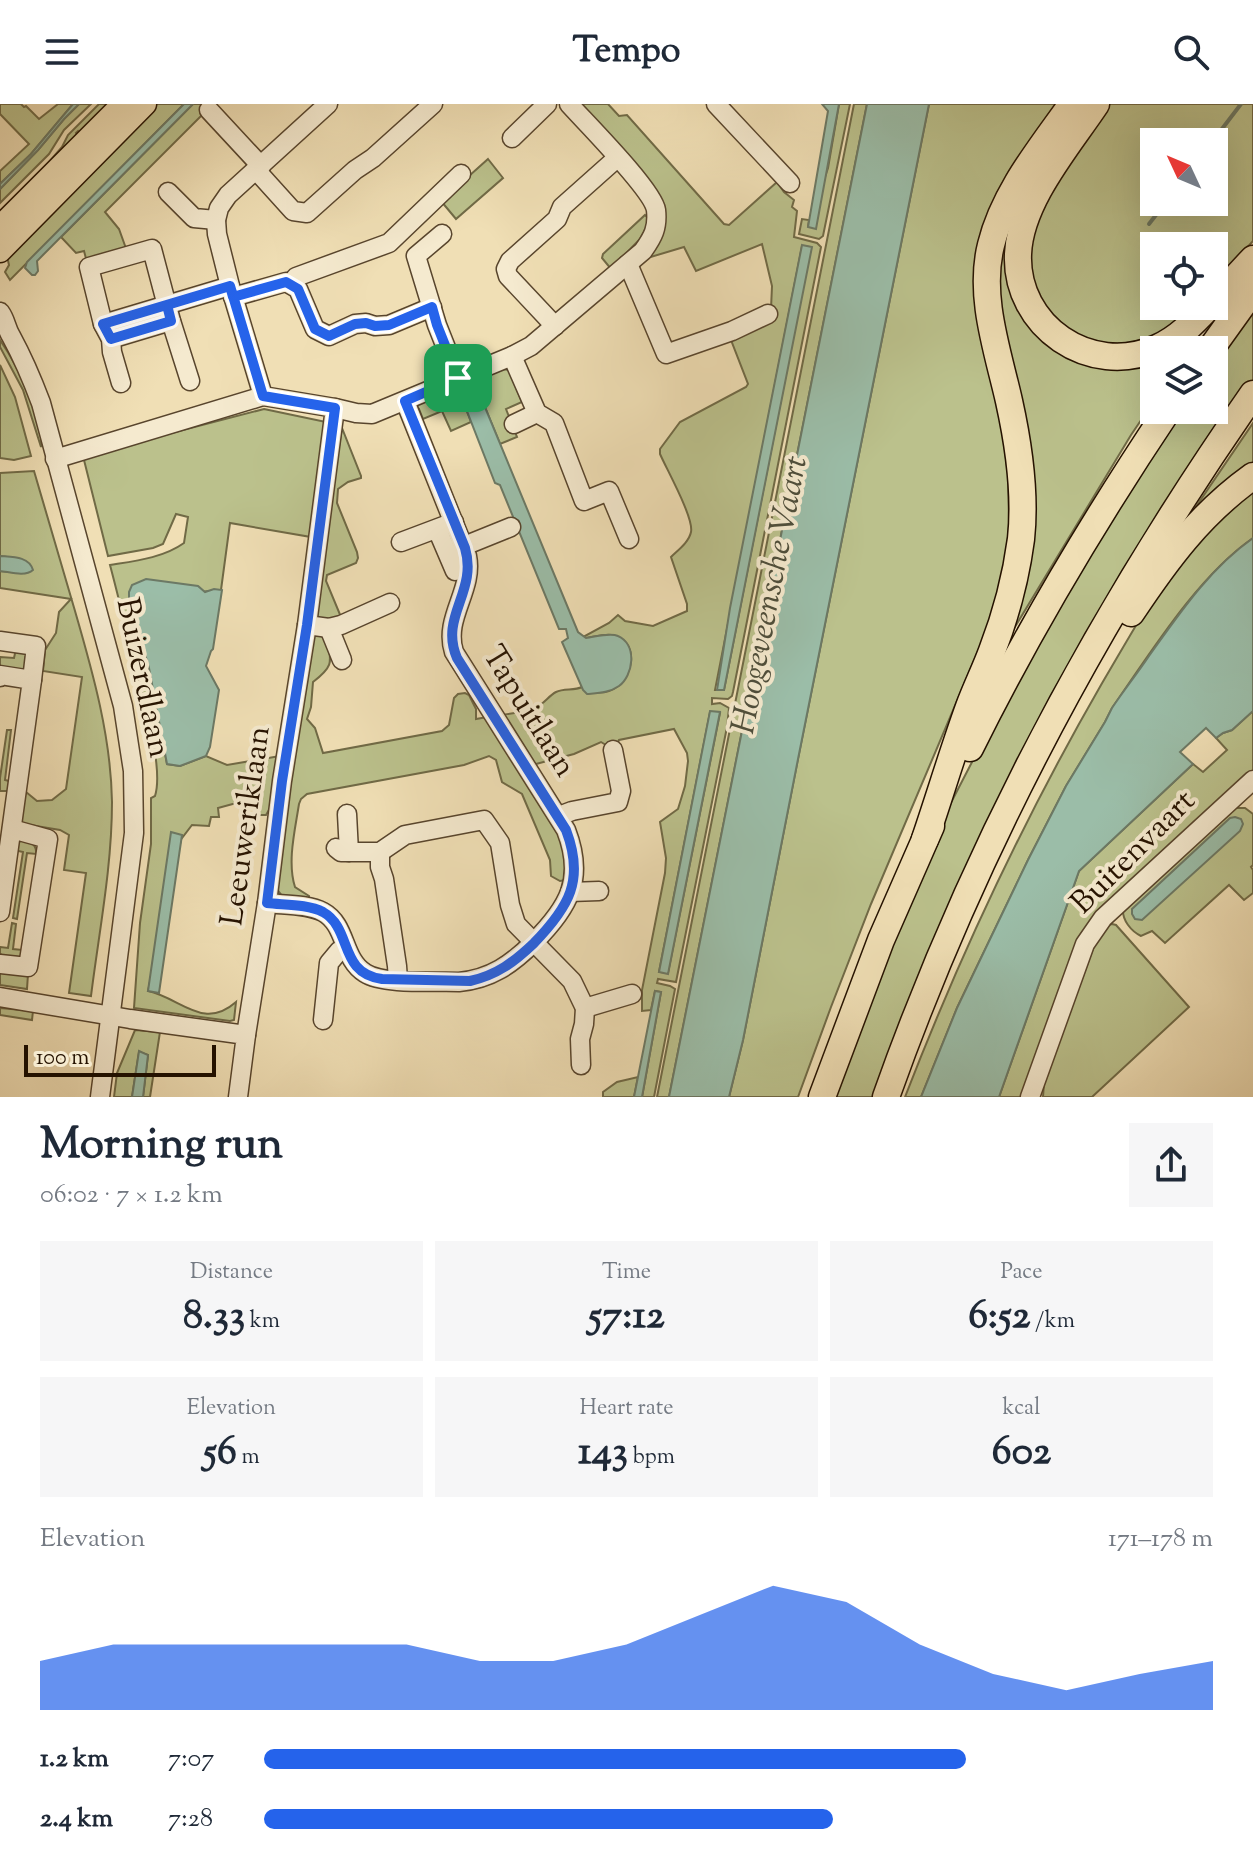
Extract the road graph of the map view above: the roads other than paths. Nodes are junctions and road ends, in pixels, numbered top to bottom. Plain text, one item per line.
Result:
1 (123, 104) edge
2 (145, 104) edge
3 (328, 104) edge
4 (547, 104) edge
5 (569, 104) edge
6 (716, 104) edge
7 (1072, 104) edge
8 (1096, 104) edge
9 (422, 108) edge
10 (209, 110) dead end
11 (512, 138) dead end
12 (617, 158) junction
13 (258, 168) junction
14 (461, 174) dead end
15 (790, 183) dead end
16 (168, 192) dead end
17 (216, 220) junction
18 (0, 227) edge
19 (442, 234) dead end
20 (0, 251) edge
21 (1253, 259) edge
22 (628, 264) junction
23 (291, 284) junction
24 (1228, 286) edge
25 (1253, 290) edge
26 (232, 292) junction
27 (432, 307) junction
28 (0, 312) edge
29 (169, 313) junction
30 (768, 314) dead end
31 (1196, 320) edge
32 (555, 326) junction
33 (4, 331) edge
34 (107, 331) junction
35 (1220, 336) edge
36 (512, 356) junction
37 (458, 378) junction
38 (190, 381) dead end
39 (121, 383) dead end
40 (1253, 394) edge
41 (263, 396) junction
42 (405, 401) junction
43 (335, 408) junction
44 (537, 413) junction
45 (514, 424) dead end
46 (1159, 424) edge
47 (55, 459) junction
48 (1253, 476) edge
49 (446, 526) junction
50 (511, 527) dead end
51 (629, 539) dead end
52 (401, 542) dead end
53 (464, 546) junction
54 (455, 571) dead end
55 (390, 603) dead end
56 (307, 625) junction
57 (329, 628) junction
58 (0, 641) edge
59 (342, 660) dead end
60 (0, 677) edge
61 (32, 680) junction
62 (613, 750) dead end
63 (1246, 786) edge
64 (1016, 791) junction
65 (8, 800) edge
66 (1253, 807) edge
67 (347, 814) dead end
68 (559, 816) junction
69 (12, 829) junction
70 (925, 839) junction
71 (380, 852) junction
72 (599, 891) dead end
73 (570, 892) junction
74 (267, 903) junction
75 (0, 912) edge
76 (535, 942) junction
77 (346, 948) junction
78 (0, 964) edge
79 (398, 980) junction
80 (632, 994) dead end
81 (0, 997) edge
82 (585, 1008) junction
83 (111, 1016) junction
84 (323, 1020) dead end
85 (246, 1035) junction
86 (581, 1065) dead end
87 (100, 1097) edge
88 (238, 1097) edge
89 (822, 1097) edge
90 (886, 1097) edge
91 (1030, 1097) edge

1 - 18 main road
2 - 20 main road
3 - 13 street
4 - 11 street
5 - 12 street
6 - 15 street
7 - 70 highway
8 - 31 highway
9 - 13 street
10 - 13 street
12 - 22 street
12 - 32 street
13 - 17 street
14 - 23 street
16 - 17 street
17 - 26 street
19 - 27 street
21 - 24 highway
22 - 30 street
22 - 32 street
23 - 26 street
23 - 27 street
25 - 35 highway
26 - 29 street
26 - 41 street
27 - 37 street
28 - 33 street, Buizerdlaan
29 - 34 street
29 - 34 street
29 - 38 street
32 - 36 street
33 - 47 street, Buizerdlaan
34 - 39 street
36 - 37 street
36 - 44 street
37 - 42 street
40 - 64 highway
41 - 43 street
41 - 47 street
42 - 43 street
42 - 49 street, Tapuitlaan
43 - 56 street, Leeuweriklaan
44 - 45 street
44 - 51 street
46 - 70 highway
47 - 83 street, Buizerdlaan
48 - 64 highway
49 - 52 street
49 - 53 street, Tapuitlaan
49 - 54 street, Tapuitlaan
50 - 53 street
53 - 68 street, Tapuitlaan
55 - 57 street
56 - 57 street
56 - 74 street, Leeuweriklaan
57 - 59 street
58 - 61 street
60 - 61 street
61 - 65 street
62 - 68 street, Tapuitlaan
63 - 66 street, Buitenvaart
63 - 91 street, Buitenvaart
64 - 90 highway
65 - 69 street
67 - 71 street
68 - 73 street, Tapuitlaan
69 - 75 street
69 - 78 street
70 - 89 highway
71 - 76 street
71 - 79 street
72 - 73 street
73 - 76 street, Tapuitlaan
74 - 77 street, Tapuitlaan
74 - 85 street, Leeuweriklaan
76 - 79 street, Tapuitlaan
76 - 82 street
77 - 79 street, Tapuitlaan
77 - 84 street
80 - 82 street
81 - 83 street
82 - 86 street
83 - 85 street
83 - 87 street, Buizerdlaan
85 - 88 street, Leeuweriklaan

